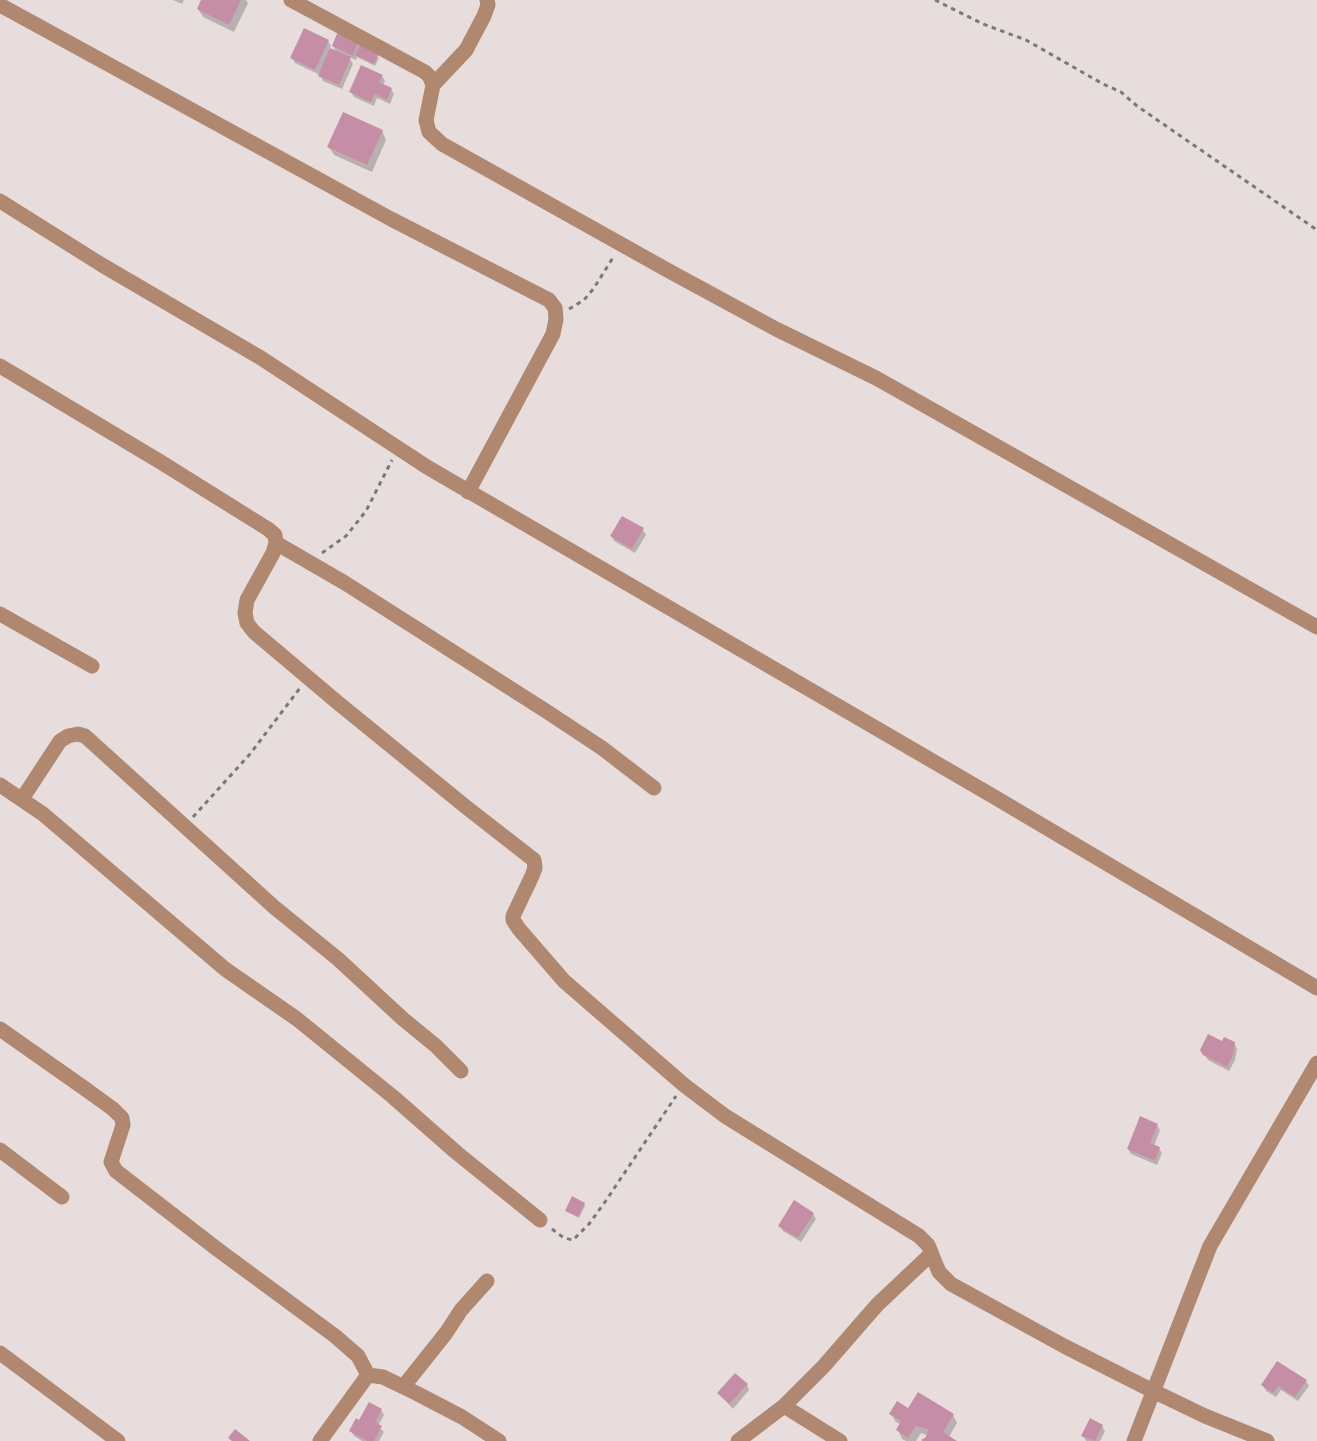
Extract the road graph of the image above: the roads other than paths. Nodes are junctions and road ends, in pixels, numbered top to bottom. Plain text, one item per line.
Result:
1 (291, 0) edge
2 (487, 0) edge
3 (0, 5) edge
4 (433, 85) junction
5 (0, 201) edge
6 (0, 366) edge
7 (468, 492) junction
8 (276, 543) junction
9 (0, 614) edge
10 (1317, 627) edge
11 (92, 666) dead end
12 (0, 785) edge
13 (654, 788) dead end
14 (22, 799) junction
15 (1317, 988) edge
16 (0, 1029) edge
17 (1317, 1063) edge
18 (461, 1071) dead end
19 (0, 1150) edge
20 (62, 1197) dead end
21 (540, 1220) road end
22 (931, 1254) junction
23 (487, 1281) dead end
24 (0, 1353) edge
25 (368, 1375) junction
26 (403, 1388) junction
27 (1153, 1391) junction
28 (784, 1406) junction
29 (118, 1441) edge
30 (320, 1441) edge
31 (499, 1441) edge
32 (738, 1441) edge
33 (840, 1441) edge
34 (1134, 1441) edge
35 (1267, 1441) edge

1 - 4 street
2 - 4 street
3 - 7 street
4 - 10 street
5 - 7 street
6 - 8 street
7 - 15 street
8 - 13 street
8 - 22 street
9 - 11 street
12 - 14 street
14 - 18 street
14 - 21 street
16 - 25 street
17 - 27 street
19 - 20 street
22 - 27 street
22 - 28 street
23 - 26 street
24 - 29 street
25 - 26 street
25 - 30 street
26 - 31 street
27 - 34 street
27 - 35 street
28 - 32 street
28 - 33 street

